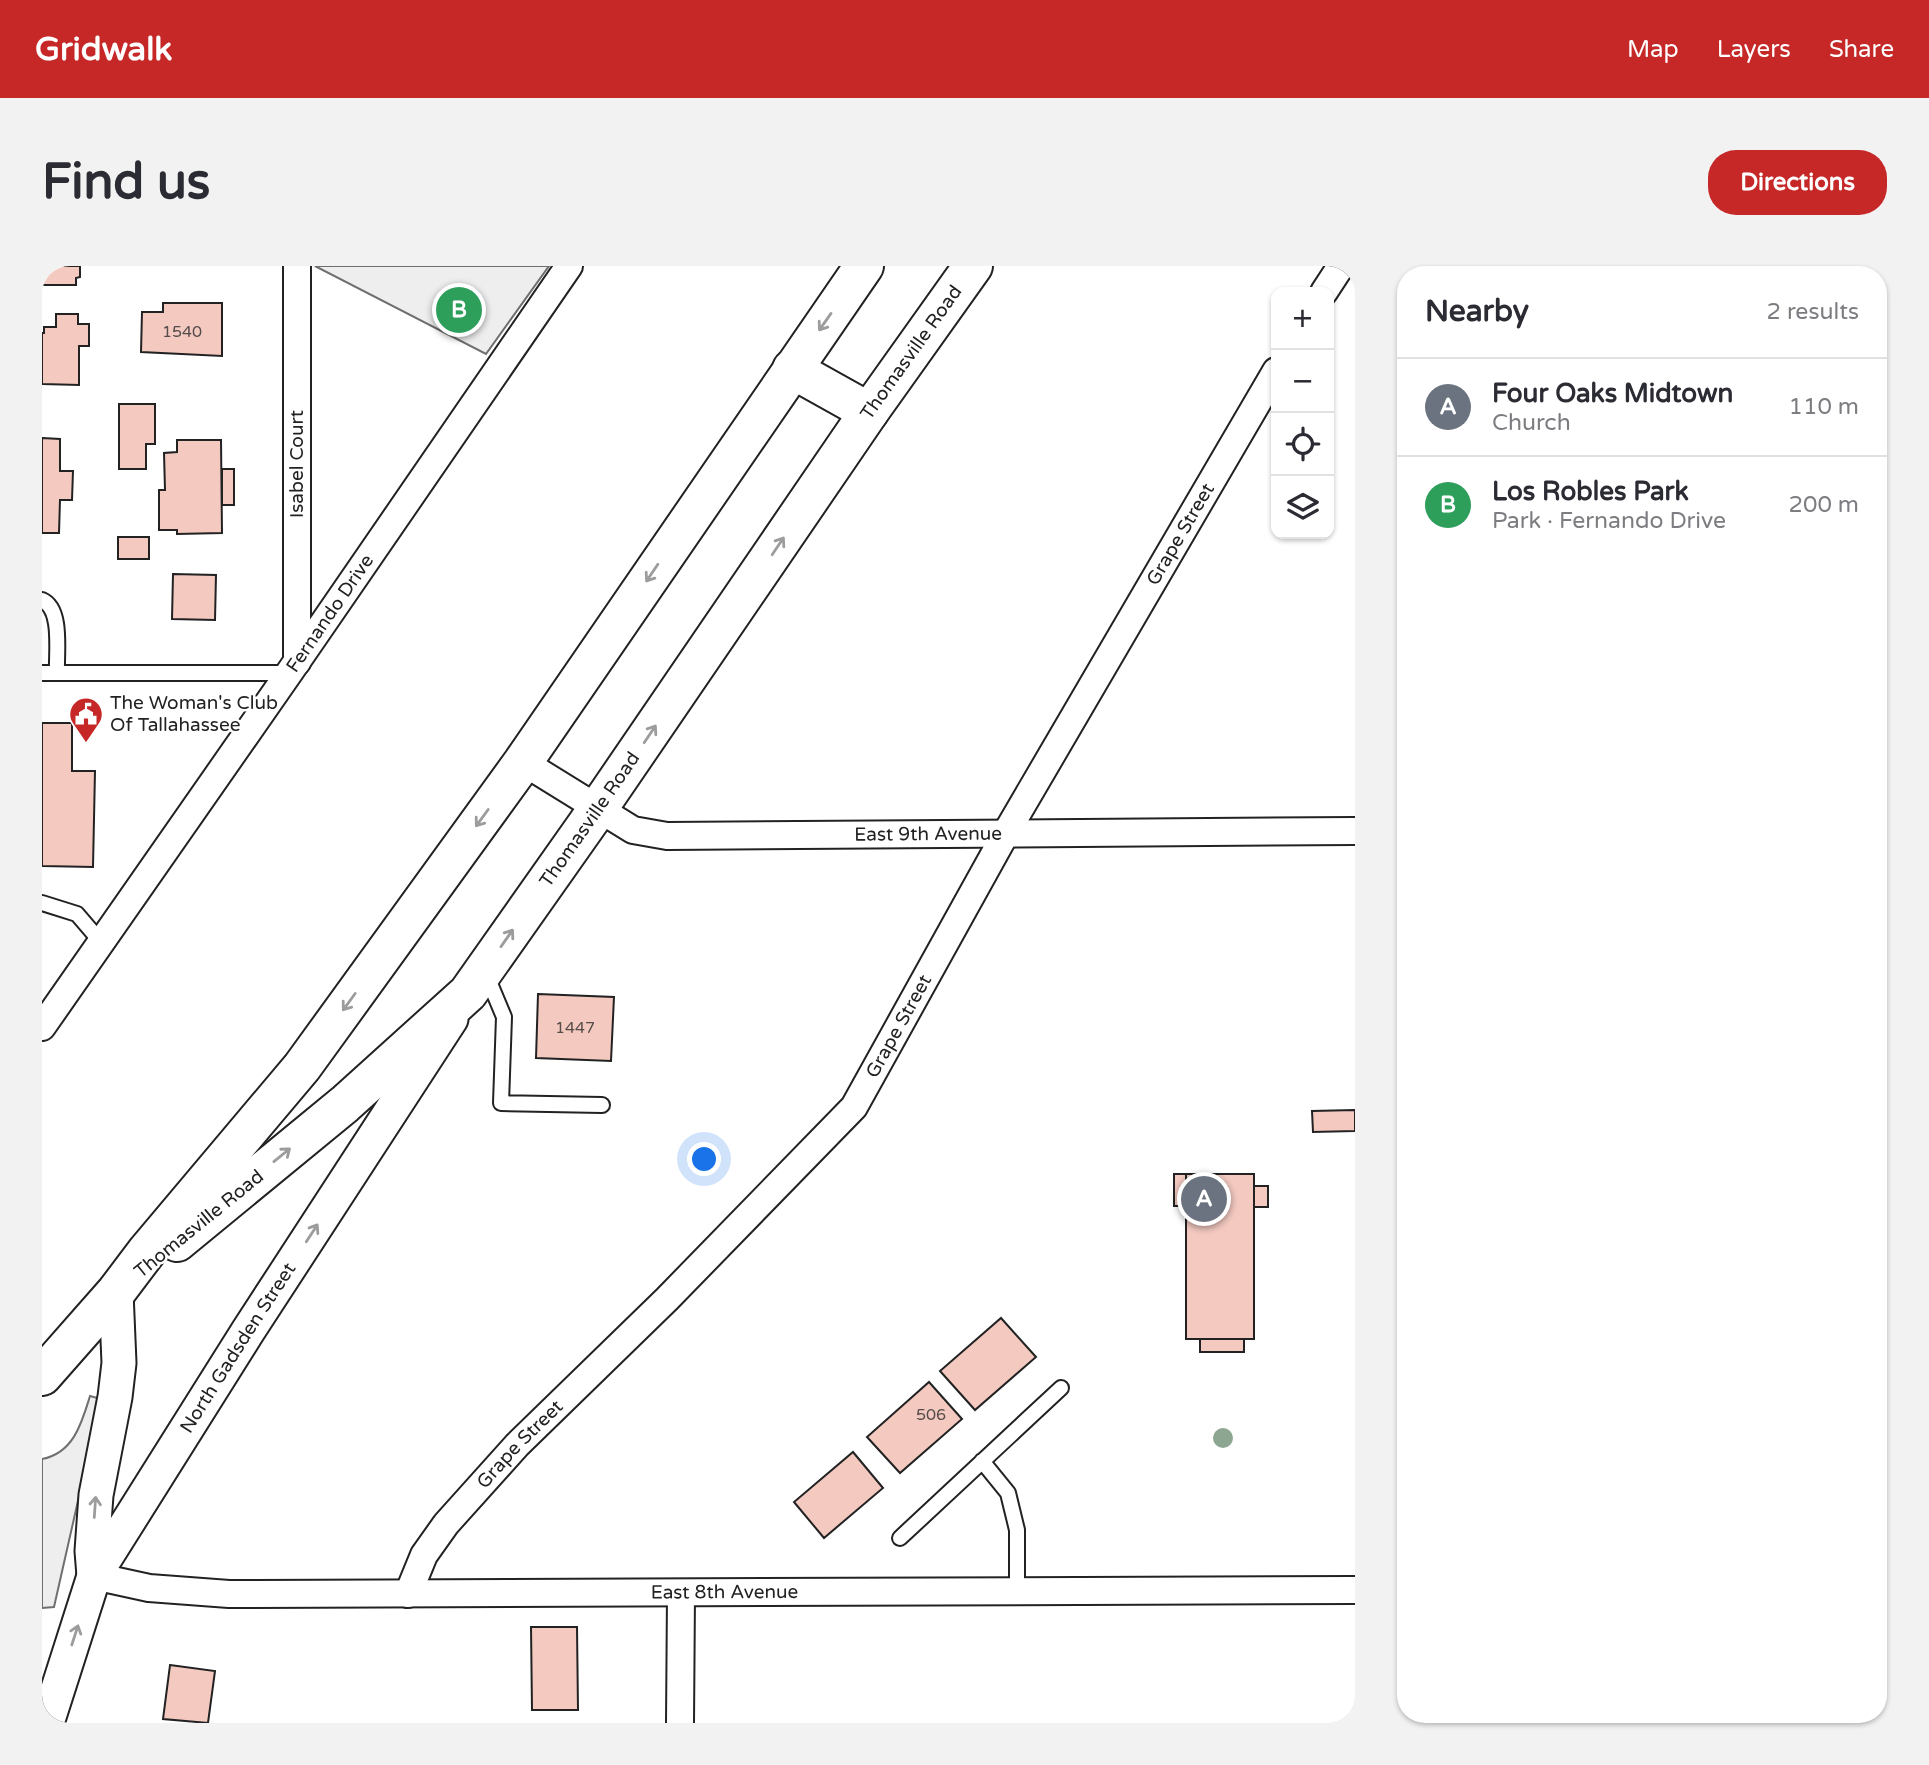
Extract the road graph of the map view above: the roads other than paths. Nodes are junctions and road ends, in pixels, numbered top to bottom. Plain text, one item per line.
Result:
1 (297, 266) edge
2 (569, 266) edge
3 (864, 266) edge
4 (973, 266) edge
5 (1340, 266) edge
6 (1327, 287) edge
7 (792, 369) junction
8 (1271, 380) edge
9 (869, 412) junction
10 (42, 600) edge
11 (293, 668) junction
12 (49, 673) edge
13 (523, 762) junction
14 (597, 810) junction
15 (1355, 831) edge
16 (1006, 833) junction
17 (42, 903) edge
18 (102, 942) junction
19 (476, 981) junction
20 (42, 1027) edge
21 (602, 1105) dead end
22 (116, 1292) junction
23 (42, 1376) edge
24 (1060, 1388) dead end
25 (982, 1461) junction
26 (900, 1538) dead end
27 (94, 1576) junction
28 (1355, 1590) edge
29 (1017, 1592) junction
30 (408, 1594) junction
31 (681, 1594) junction
32 (52, 1678) edge
33 (47, 1723) edge
34 (680, 1723) edge

1 - 11 street, Isabel Court
2 - 11 street, Fernando Drive
3 -> 7 main road, Thomasville Road
4 - 9 main road, Thomasville Road
5 - 6 street
7 - 9 main road
7 -> 13 main road, Thomasville Road
8 - 16 street, Grape Street
14 -> 9 main road, Thomasville Road
10 - 12 lane
11 - 12 lane
11 - 18 street, Fernando Drive
13 - 14 street, East 9th Avenue
13 -> 22 main road, Thomasville Road
14 - 16 street, East 9th Avenue
19 -> 14 main road, Thomasville Road
15 - 16 street, East 9th Avenue
16 - 30 street, Grape Street
17 - 18 lane
18 - 20 street, Fernando Drive
19 - 21 lane
22 -> 19 main road, Thomasville Road
27 -> 19 street, North Gadsden Street
22 - 23 main road, Thomasville Road
27 -> 22 street
24 - 25 lane
25 - 26 lane
25 - 29 lane
27 - 30 street, East 8th Avenue
32 -> 27 street, North Gadsden Street
28 - 29 street, East 8th Avenue
29 - 31 street, East 8th Avenue
30 - 31 street, East 8th Avenue
31 - 34 street
32 - 33 street, North Gadsden Street

